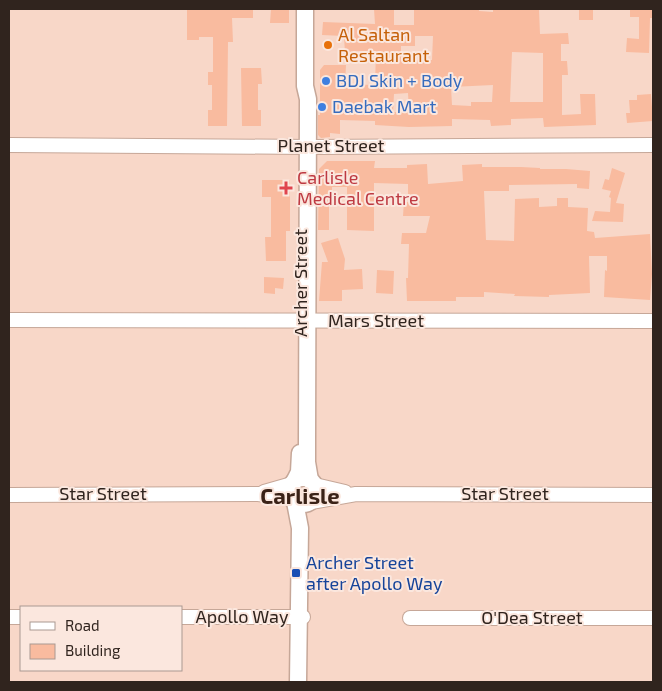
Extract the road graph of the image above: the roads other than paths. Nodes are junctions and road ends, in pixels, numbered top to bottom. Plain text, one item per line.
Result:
1 (305, 9) edge
2 (9, 145) edge
3 (653, 145) edge
4 (304, 147) junction
5 (9, 320) edge
6 (304, 321) junction
7 (653, 321) edge
8 (303, 482) junction
9 (258, 494) junction
10 (356, 494) junction
11 (9, 495) edge
12 (653, 495) edge
13 (302, 502) junction
14 (182, 617) edge
15 (300, 617) junction
16 (410, 618) dead end
17 (653, 618) edge
18 (298, 682) edge
19 (304, 682) edge

1 - 4 main road, Archer Street
2 - 4 street, Planet Street
3 - 4 street, Planet Street
4 - 6 main road, Archer Street
5 - 6 street, Mars Street
6 - 7 street, Mars Street
6 - 8 main road, Archer Street
8 - 9 street, Star Street
8 - 10 street, Star Street
8 - 13 main road
8 - 13 main road
9 - 11 street, Star Street
9 - 13 street, Star Street
10 - 12 street, Star Street
10 - 13 street, Star Street
13 - 15 main road
14 - 15 street, Apollo Way
15 - 18 main road
15 - 19 main road
16 - 17 street, O'Dea Street

